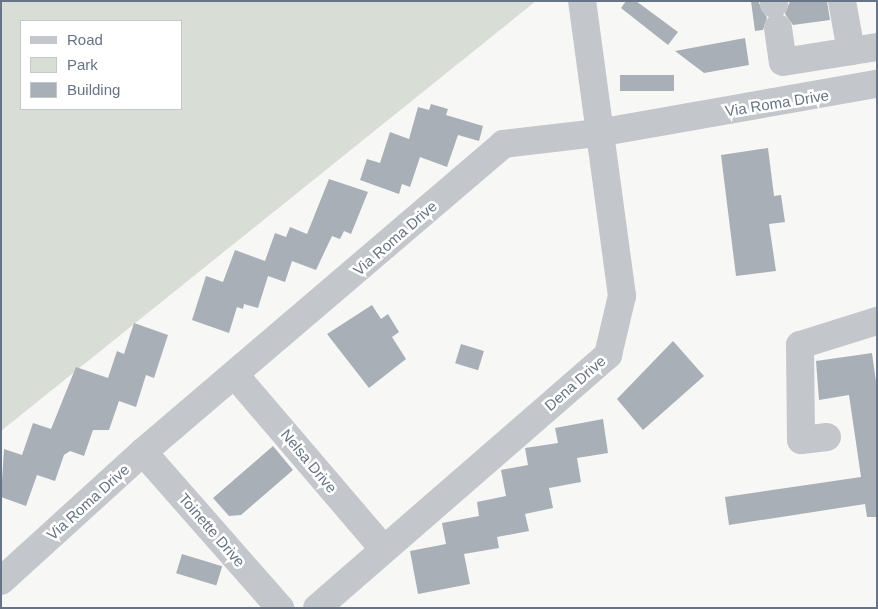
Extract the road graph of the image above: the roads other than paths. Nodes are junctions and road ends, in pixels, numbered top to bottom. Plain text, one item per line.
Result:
1 (582, 1) edge
2 (842, 1) edge
3 (775, 11) edge
4 (864, 49) edge
5 (877, 84) edge
6 (598, 133) junction
7 (877, 321) edge
8 (235, 375) junction
9 (827, 437) dead end
10 (143, 452) junction
11 (382, 547) junction
12 (1, 581) edge
13 (280, 608) edge
14 (317, 608) edge

1 - 6 street, Dena Drive
2 - 4 street
3 - 4 street
5 - 6 street, Via Roma Drive
6 - 8 street, Via Roma Drive
6 - 11 street, Dena Drive
7 - 9 street
8 - 10 street, Via Roma Drive
8 - 11 street, Nelsa Drive
10 - 12 street, Via Roma Drive
10 - 13 street, Toinette Drive
11 - 14 street, Dena Drive

